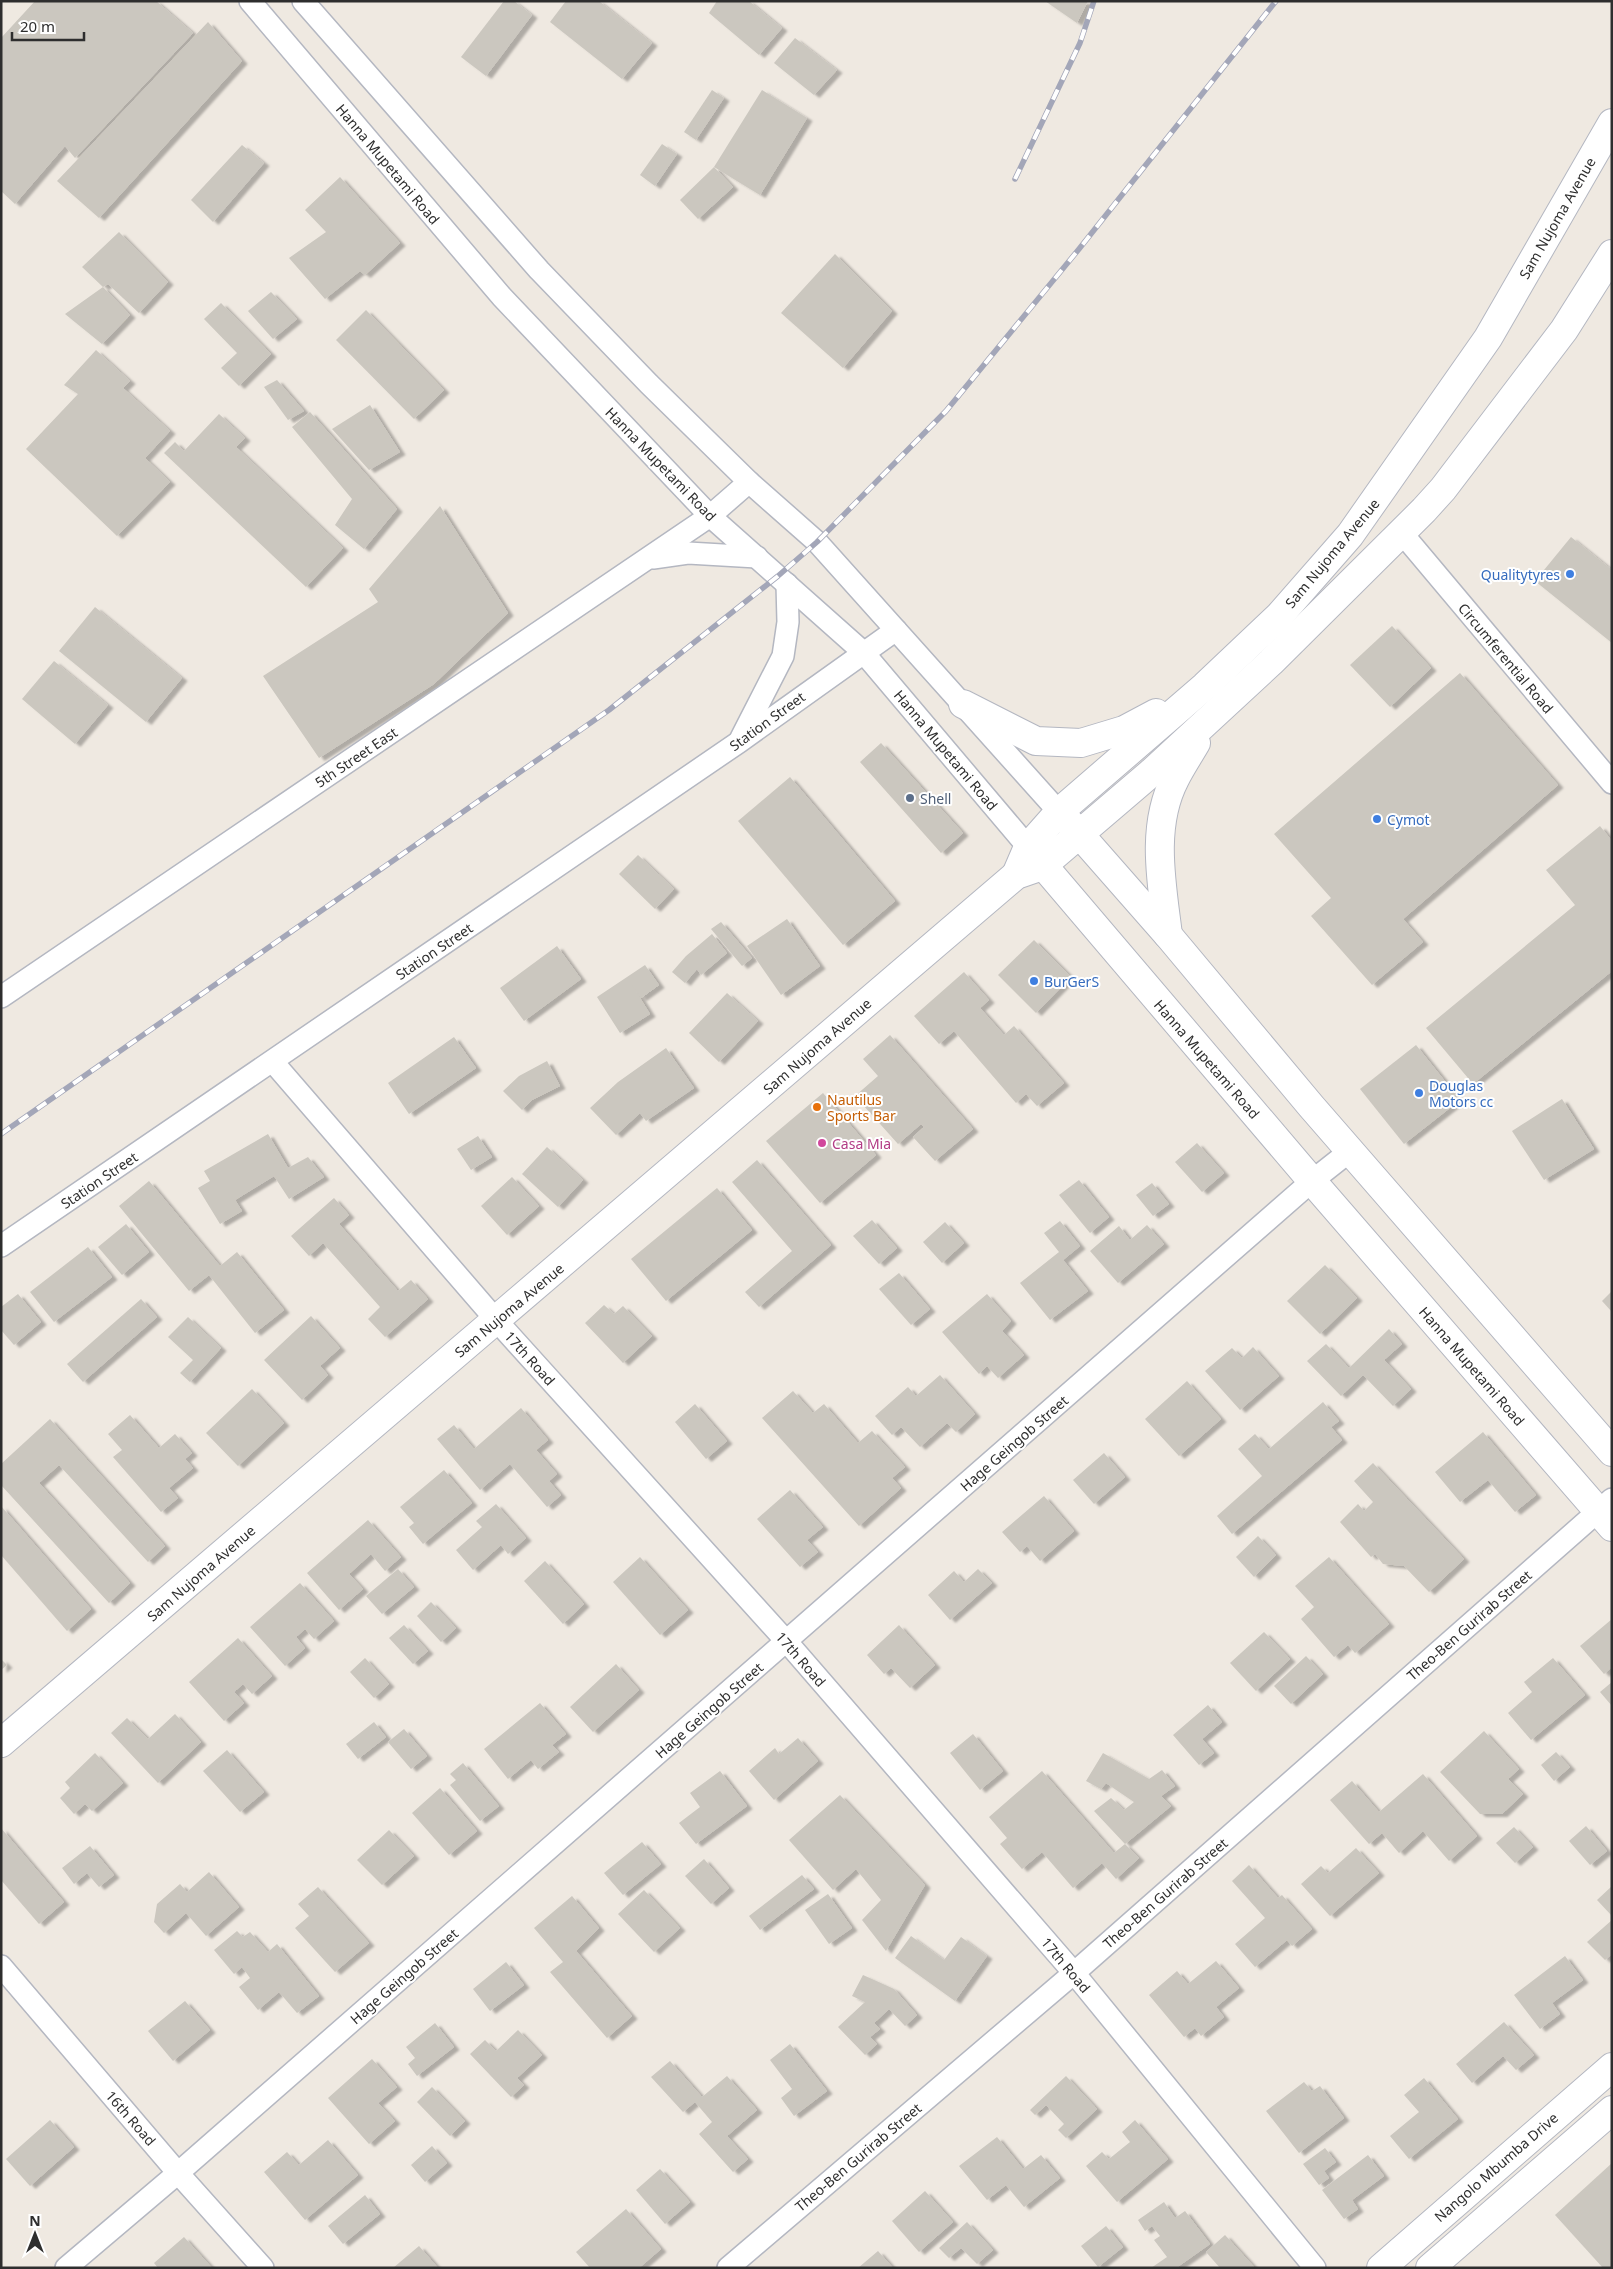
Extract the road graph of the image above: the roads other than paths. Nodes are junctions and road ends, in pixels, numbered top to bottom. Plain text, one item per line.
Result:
1 (250, 1) edge
2 (303, 1) edge
3 (1612, 123) edge
4 (1612, 254) edge
5 (749, 482) junction
6 (1376, 501) junction
7 (710, 516) junction
8 (1401, 532) junction
9 (757, 557) junction
10 (647, 559) junction
11 (787, 584) junction
12 (896, 630) junction
13 (863, 652) junction
14 (1205, 686) junction
15 (963, 704) junction
16 (1214, 714) junction
17 (739, 742) junction
18 (1612, 783) edge
19 (1059, 812) junction
20 (1079, 834) junction
21 (1035, 856) junction
22 (1168, 935) junction
23 (1, 997) edge
24 (273, 1062) junction
25 (1350, 1151) junction
26 (1312, 1182) junction
27 (1, 1246) edge
28 (496, 1320) junction
29 (1612, 1452) edge
30 (1607, 1513) edge
31 (787, 1642) junction
32 (1, 1743) edge
33 (1, 1966) edge
34 (1074, 1973) junction
35 (1612, 2067) edge
36 (1612, 2110) edge
37 (178, 2173) junction
38 (66, 2268) edge
39 (263, 2268) edge
40 (728, 2268) edge
41 (1315, 2268) edge
42 (1380, 2268) edge
43 (1430, 2268) edge

1 - 7 street, Hanna Mupetami Road
2 - 5 street
3 - 6 main road, Sam Nujoma Avenue
4 - 8 main road, Sam Nujoma Avenue
5 - 7 street, 5th Street East
5 - 12 street
6 - 8 main road
6 - 14 main road, Sam Nujoma Avenue
7 - 9 street, Hanna Mupetami Road
7 - 10 street, 5th Street East
8 - 16 main road, Sam Nujoma Avenue
8 - 18 street, Circumferential Road
9 - 10 street
9 - 11 street, Hanna Mupetami Road
10 - 23 street, 5th Street East
11 - 13 street, Hanna Mupetami Road
11 - 17 street
12 - 13 street, Station Street
12 - 15 street
13 - 17 street, Station Street
13 - 21 street, Hanna Mupetami Road
14 - 15 main road
14 - 19 main road, Sam Nujoma Avenue
15 - 19 street
16 - 20 main road, Sam Nujoma Avenue
16 - 22 main road
17 - 24 street, Station Street
19 - 20 main road
19 - 21 main road, Sam Nujoma Avenue
20 - 21 main road, Sam Nujoma Avenue
20 - 22 main road
21 - 26 main road, Hanna Mupetami Road
21 - 28 main road, Sam Nujoma Avenue
22 - 25 main road
24 - 27 street, Station Street
24 - 28 street, 17th Road
25 - 26 street, Hage Geingob Street
25 - 29 main road
26 - 30 main road, Hanna Mupetami Road
26 - 31 street, Hage Geingob Street
28 - 31 street, 17th Road
28 - 32 main road, Sam Nujoma Avenue
30 - 34 street, Theo-Ben Gurirab Street
31 - 34 street, 17th Road
31 - 37 street, Hage Geingob Street
33 - 37 street, 16th Road
34 - 40 street, Theo-Ben Gurirab Street
34 - 41 street, 17th Road
35 - 42 main road, Nangolo Mbumba Drive
36 - 43 main road
37 - 38 street, Hage Geingob Street
37 - 39 street, 16th Road

